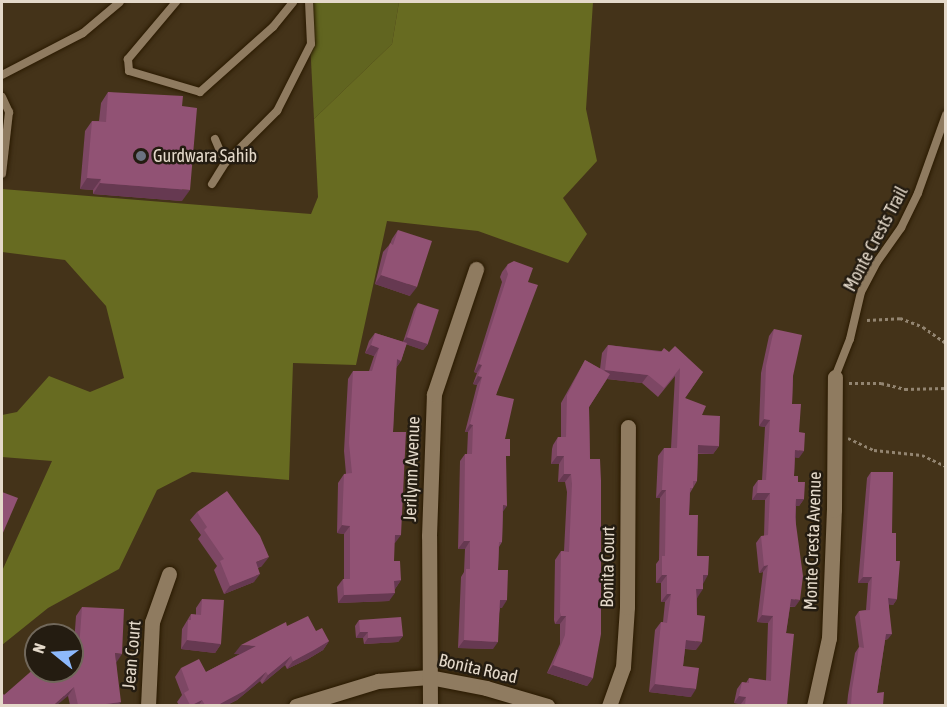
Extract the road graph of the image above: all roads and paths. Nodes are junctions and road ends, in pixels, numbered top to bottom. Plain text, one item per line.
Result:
1 (120, 2) edge
2 (176, 2) edge
3 (294, 2) edge
4 (309, 2) edge
5 (2, 75) edge
6 (2, 97) edge
7 (945, 115) edge
8 (214, 139) dead end
9 (225, 163) junction
10 (2, 174) edge
11 (212, 184) dead end
12 (476, 268) dead end
13 (853, 322) junction
14 (945, 343) edge
15 (835, 380) junction
16 (945, 388) edge
17 (628, 427) dead end
18 (836, 433) junction
19 (945, 466) edge
20 (169, 574) dead end
21 (429, 677) junction
22 (148, 705) edge
23 (296, 705) edge
24 (430, 705) edge
25 (547, 705) edge
26 (609, 705) edge
27 (814, 705) edge

1 - 5 lane
2 - 3 lane
4 - 9 lane
6 - 10 lane
7 - 13 lane, Monte Crests Trail
8 - 9 lane
9 - 11 lane
12 - 21 street, Jerilynn Avenue
13 - 14 path
13 - 15 lane, Monte Crests Trail
15 - 16 path
15 - 18 street, Monte Cresta Avenue
17 - 26 street, Bonita Court
18 - 19 path
18 - 27 street, Monte Cresta Avenue
20 - 22 street, Jean Court
21 - 23 street, Bonita Road
21 - 24 street, Jerilynn Avenue
21 - 25 street, Bonita Road

